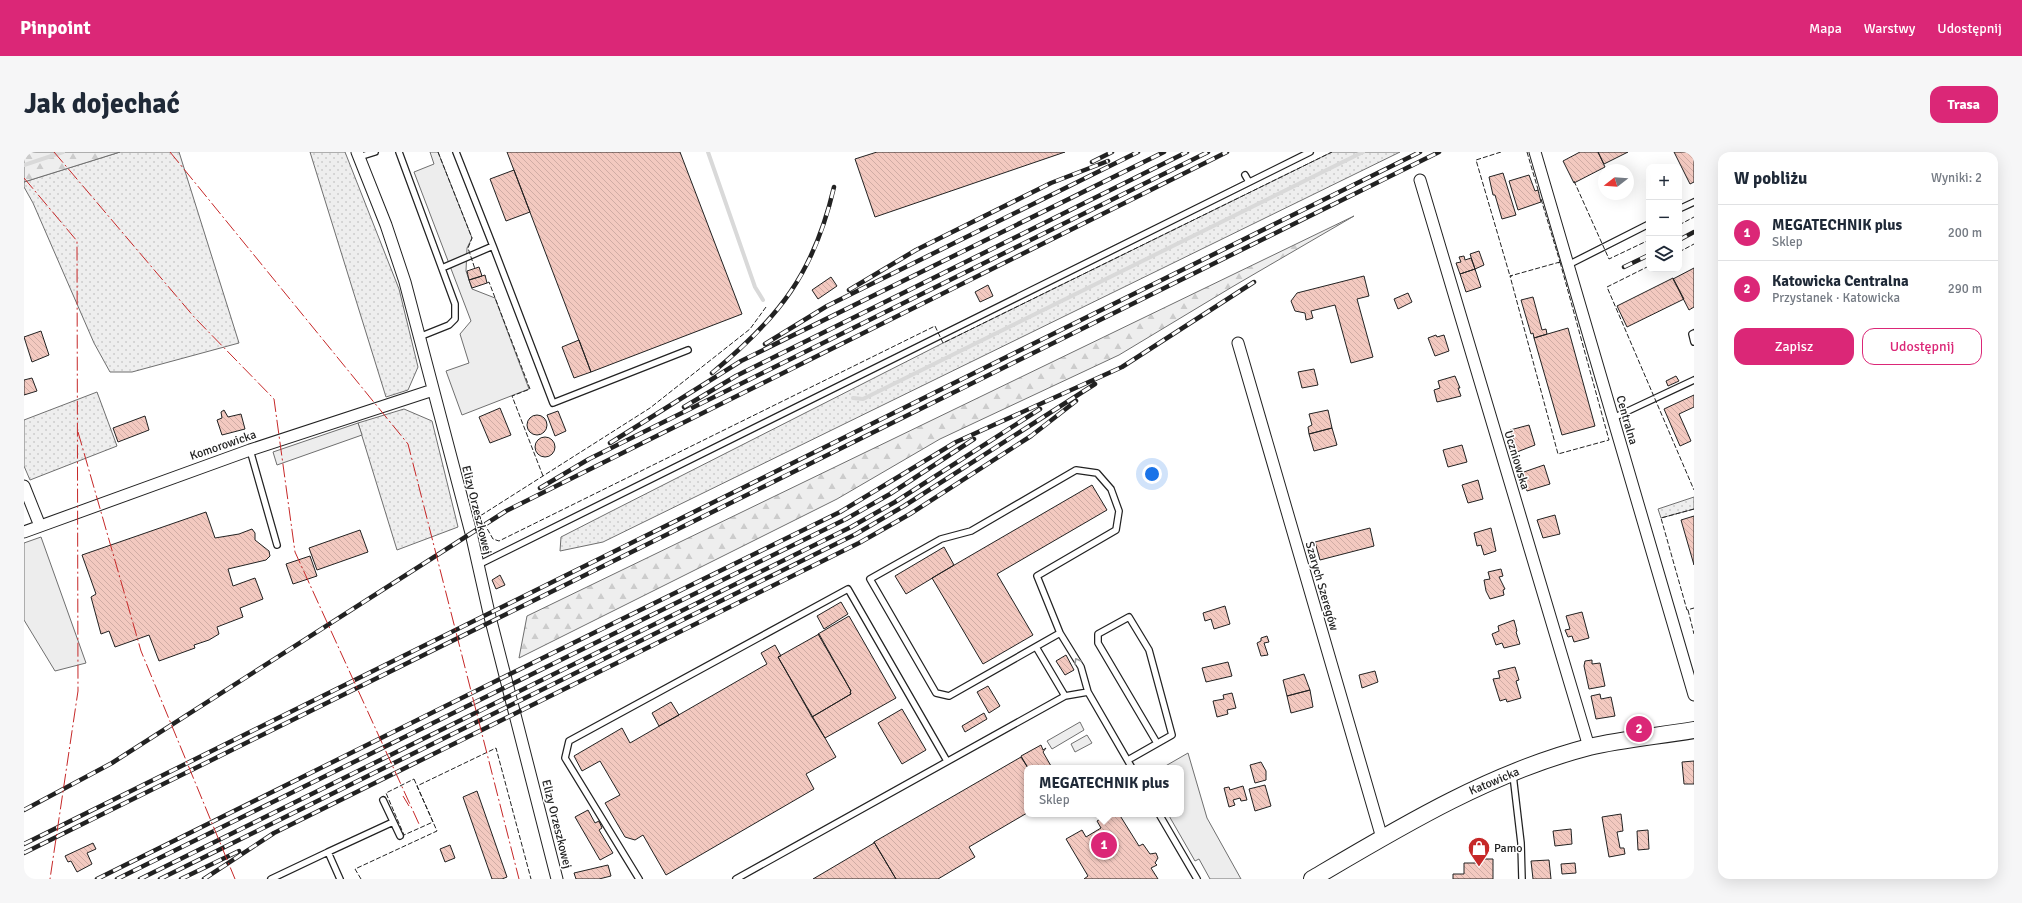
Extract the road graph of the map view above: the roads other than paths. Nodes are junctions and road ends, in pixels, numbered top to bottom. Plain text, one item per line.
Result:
1 (375, 152) edge
2 (399, 152) edge
3 (456, 152) edge
4 (1310, 152) edge
5 (1536, 152) edge
6 (358, 155) edge
7 (1245, 175) dead end
8 (1420, 180) dead end
9 (1249, 182) junction
10 (1694, 202) edge
11 (1682, 208) edge
12 (1646, 226) edge
13 (493, 246) junction
14 (1568, 265) junction
15 (442, 268) junction
16 (1694, 334) edge
17 (419, 337) junction
18 (1694, 342) edge
19 (1238, 343) dead end
20 (688, 350) dead end
21 (1694, 380) edge
22 (433, 390) junction
23 (1613, 418) junction
24 (250, 450) junction
25 (24, 486) edge
26 (40, 526) junction
27 (24, 532) edge
28 (277, 545) dead end
29 (478, 565) junction
30 (1060, 633) junction
31 (1036, 647) junction
32 (1088, 692) junction
33 (1694, 695) edge
34 (1065, 696) junction
35 (1694, 730) edge
36 (1157, 743) junction
37 (1589, 747) junction
38 (1128, 760) junction
39 (947, 761) junction
40 (1130, 765) edge
41 (1512, 773) junction
42 (383, 800) dead end
43 (1161, 817) edge
44 (393, 822) junction
45 (400, 836) dead end
46 (1382, 838) junction
47 (328, 852) junction
48 (271, 879) edge
49 (340, 879) edge
50 (557, 879) edge
51 (639, 879) edge
52 (736, 879) edge
53 (1197, 879) edge
54 (1312, 879) edge
55 (1522, 879) edge

1 - 6 lane
2 - 15 lane
3 - 13 lane
4 - 9 lane
5 - 14 street, Centralna
6 - 17 street, Elizy Orzeszkowej
7 - 9 lane
8 - 37 street, Uczniowska
9 - 29 lane
10 - 11 lane
12 - 14 lane
13 - 15 lane
13 - 20 lane
14 - 23 street, Centralna
15 - 17 lane
16 - 18 lane
17 - 22 street, Elizy Orzeszkowej
19 - 46 street, Szarych Szeregów
21 - 23 lane
22 - 24 street, Komorowicka
22 - 29 street, Elizy Orzeszkowej
23 - 33 street, Centralna
24 - 26 street, Komorowicka
24 - 28 lane
25 - 26 street
26 - 27 street, Komorowicka
29 - 50 street, Elizy Orzeszkowej
30 - 31 lane
30 - 31 lane
32 -> 30 lane
31 - 34 lane
32 - 34 lane
32 - 38 lane
34 - 39 lane
35 - 37 street, Katowicka
36 - 36 lane
36 - 38 lane
37 - 41 street, Katowicka
38 - 40 lane
39 - 51 lane
39 - 52 lane
41 - 46 street, Katowicka
41 - 55 lane
42 - 44 lane
43 - 53 lane
44 - 45 lane
44 - 47 lane
46 - 54 street, Katowicka
47 - 48 lane
47 - 49 lane

